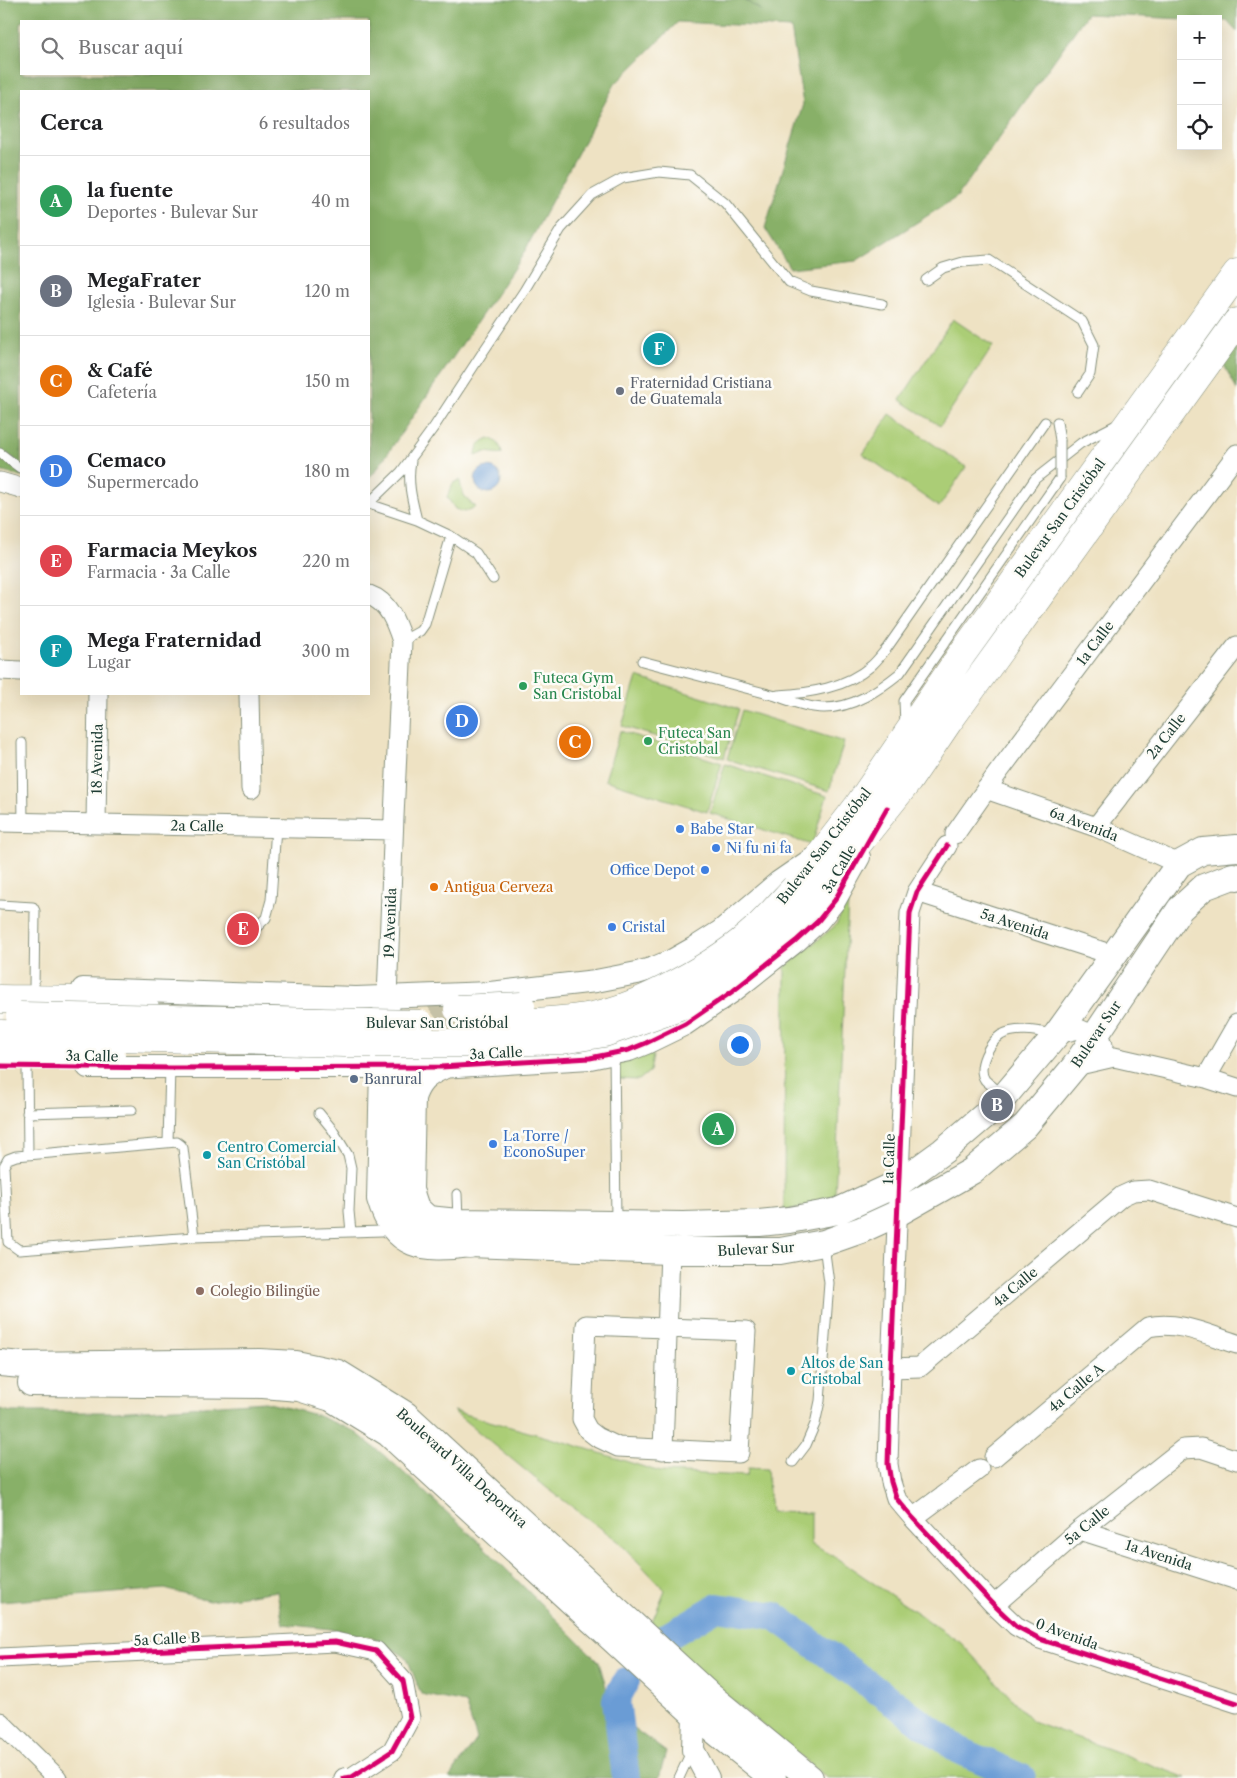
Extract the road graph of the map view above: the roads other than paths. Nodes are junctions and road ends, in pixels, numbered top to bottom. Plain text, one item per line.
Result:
1 (1237, 273) edge
2 (926, 280) dead end
3 (882, 304) dead end
4 (1237, 322) edge
5 (1078, 392) dead end
6 (1134, 416) junction
7 (1045, 422) dead end
8 (1057, 422) dead end
9 (0, 453) edge
10 (1237, 454) edge
11 (412, 456) junction
12 (20, 466) edge
13 (20, 469) edge
14 (10, 485) edge
15 (370, 502) edge
16 (370, 503) edge
17 (418, 520) junction
18 (452, 536) junction
19 (493, 579) dead end
20 (370, 595) edge
21 (402, 641) junction
22 (1237, 646) edge
23 (642, 661) dead end
24 (0, 670) edge
25 (20, 671) edge
26 (98, 695) edge
27 (249, 695) edge
28 (776, 696) junction
29 (905, 737) junction
30 (22, 743) dead end
31 (250, 789) dead end
32 (986, 789) junction
33 (887, 808) junction
34 (0, 822) edge
35 (22, 823) junction
36 (96, 824) junction
37 (276, 827) junction
38 (1096, 827) junction
39 (393, 830) junction
40 (1236, 847) edge
41 (822, 852) junction
42 (1179, 864) junction
43 (1237, 877) edge
44 (917, 892) junction
45 (802, 896) junction
46 (0, 905) edge
47 (258, 926) dead end
48 (1113, 955) junction
49 (564, 985) junction
50 (671, 986) junction
51 (0, 987) edge
52 (34, 988) junction
53 (213, 992) junction
54 (387, 998) junction
55 (0, 999) edge
56 (458, 1009) tunnel mouth
57 (0, 1015) edge
58 (164, 1019) junction
59 (1237, 1024) edge
60 (0, 1034) edge
61 (1057, 1034) junction
62 (1095, 1036) junction
63 (344, 1042) junction
64 (0, 1054) edge
65 (614, 1054) junction
66 (1114, 1057) junction
67 (590, 1058) junction
68 (0, 1066) edge
69 (27, 1066) junction
70 (1075, 1066) junction
71 (441, 1067) junction
72 (170, 1068) junction
73 (229, 1068) junction
74 (390, 1077) junction
75 (1206, 1078) junction
76 (1237, 1088) edge
77 (1005, 1096) junction
78 (132, 1110) dead end
79 (319, 1113) dead end
80 (28, 1114) junction
81 (168, 1142) junction
82 (28, 1154) junction
83 (899, 1183) junction
84 (457, 1194) dead end
85 (898, 1213) junction
86 (1237, 1218) edge
87 (393, 1229) junction
88 (351, 1232) junction
89 (463, 1233) junction
90 (194, 1237) junction
91 (616, 1237) junction
92 (824, 1243) junction
93 (670, 1251) junction
94 (668, 1328) junction
95 (1237, 1344) edge
96 (0, 1363) edge
97 (892, 1368) junction
98 (84, 1374) junction
99 (0, 1381) edge
100 (663, 1450) junction
101 (994, 1457) dead end
102 (1237, 1460) edge
103 (793, 1462) dead end
104 (979, 1469) dead end
105 (891, 1482) joint
106 (913, 1518) junction
107 (1080, 1530) junction
108 (1237, 1580) edge
109 (994, 1605) junction
110 (0, 1658) edge
111 (1237, 1702) edge
112 (701, 1704) junction
113 (0, 1722) edge
114 (693, 1750) junction
115 (57, 1778) edge
116 (348, 1778) edge
117 (679, 1778) edge
118 (708, 1778) edge
119 (773, 1778) edge
120 (810, 1778) edge

1 - 6 main road, Bulevar San Cristóbal
2 - 5 lane
3 - 11 lane
4 - 33 main road, Bulevar San Cristóbal
6 - 28 lane
6 - 29 main road, Bulevar San Cristóbal
7 - 28 lane
8 - 29 lane, bridge
9 - 12 lane
10 - 32 street, 1a Calle
11 - 15 lane
11 - 17 lane
13 - 14 lane
16 - 17 lane
17 - 18 lane
18 - 19 lane
18 - 21 lane
20 - 21 street, 19 Avenida
21 - 39 street, 19 Avenida
22 - 38 street, 2a Calle
23 - 28 lane
24 - 25 street
26 - 36 street, 18 Avenida
27 - 31 street
29 - 41 main road, Bulevar San Cristóbal
30 - 35 lane
32 - 38 street, 6a Avenida
32 - 44 street, 1a Calle
33 - 45 main road, Bulevar San Cristóbal
33 - 65 street, 3a Calle
34 - 35 street, 2a Calle
35 - 36 street, 2a Calle
36 - 37 street, 2a Calle
37 - 39 street, 2a Calle
37 - 47 lane
38 - 42 street, 6a Avenida
39 - 54 street, 19 Avenida
40 - 42 main road, Bulevar Sur
41 - 45 main road, Bulevar San Cristóbal
41 - 49 street, 3a Calle
42 - 48 main road, Bulevar Sur
43 - 62 main road, Bulevar Sur
44 - 48 street, 5a Avenida
44 - 83 street, 1a Calle
45 - 50 main road, Bulevar San Cristóbal, bridge
45 - 63 main road, Bulevar San Cristóbal, bridge
46 - 52 lane
48 - 61 main road, Bulevar Sur
49 - 54 street, 3a Calle
49 - 67 street
50 - 56 main road, bridge
50 - 58 main road, Bulevar San Cristóbal, bridge
51 - 52 street, 3a Calle
52 - 53 street, 3a Calle
53 - 54 street, 3a Calle
53 - 73 street
54 - 74 main road, 19 Avenida
55 - 58 main road
57 - 58 main road, Bulevar San Cristóbal, bridge
59 - 75 street
60 - 63 main road, Bulevar San Cristóbal, bridge
61 - 62 street
61 - 77 main road, Bulevar Sur
61 - 77 lane
62 - 66 street
62 - 70 main road, Bulevar Sur
63 - 64 main road, bridge
65 - 67 street, 3a Calle
65 - 91 lane
66 - 70 street
66 - 75 street
67 - 71 street, 3a Calle
68 - 69 street, 3a Calle
69 - 72 street, 3a Calle
69 - 80 lane
70 - 85 main road, Bulevar Sur
71 - 74 street, 3a Calle
71 - 89 main road
72 - 73 street, 3a Calle
72 - 81 lane
73 - 74 street, 3a Calle
74 - 87 main road, 19 Avenida
74 - 89 main road
75 - 76 street
77 - 83 main road, Bulevar Sur
78 - 80 lane
79 - 88 lane
80 - 82 lane
81 - 82 lane
81 - 90 lane
82 - 90 lane
83 - 85 street, 1a Calle
83 - 91 main road, Bulevar Sur
84 - 89 lane
85 - 92 main road, Bulevar Sur
85 - 97 street, 1a Calle
86 - 97 street, 4a Calle
87 - 88 lane
87 - 89 main road, Bulevar Sur
88 - 90 lane
89 - 91 main road, Bulevar Sur
91 - 93 main road, Bulevar Sur
92 - 93 main road, Bulevar Sur
92 - 103 lane
93 - 94 street
94 - 100 street
94 - 100 street
94 - 100 street
95 - 101 street, 4a Calle A
96 - 98 main road, Boulevard Villa Deportiva
97 - 105 street, 1a Calle
98 - 99 main road, Boulevard Villa Deportiva
98 - 112 main road, Boulevard Villa Deportiva
102 - 107 street, 5a Calle
104 - 106 street
105 - 106 street, 0 Avenida
106 - 109 street, 0 Avenida
107 - 108 street, 1a Avenida
107 - 109 street, 5a Calle
109 - 111 street, 0 Avenida
110 - 116 street, 5a Calle B
112 - 114 street
112 - 119 main road, Boulevard Villa Deportiva
112 - 120 main road, Boulevard Villa Deportiva
113 - 115 street
114 - 117 lane
114 - 118 street

